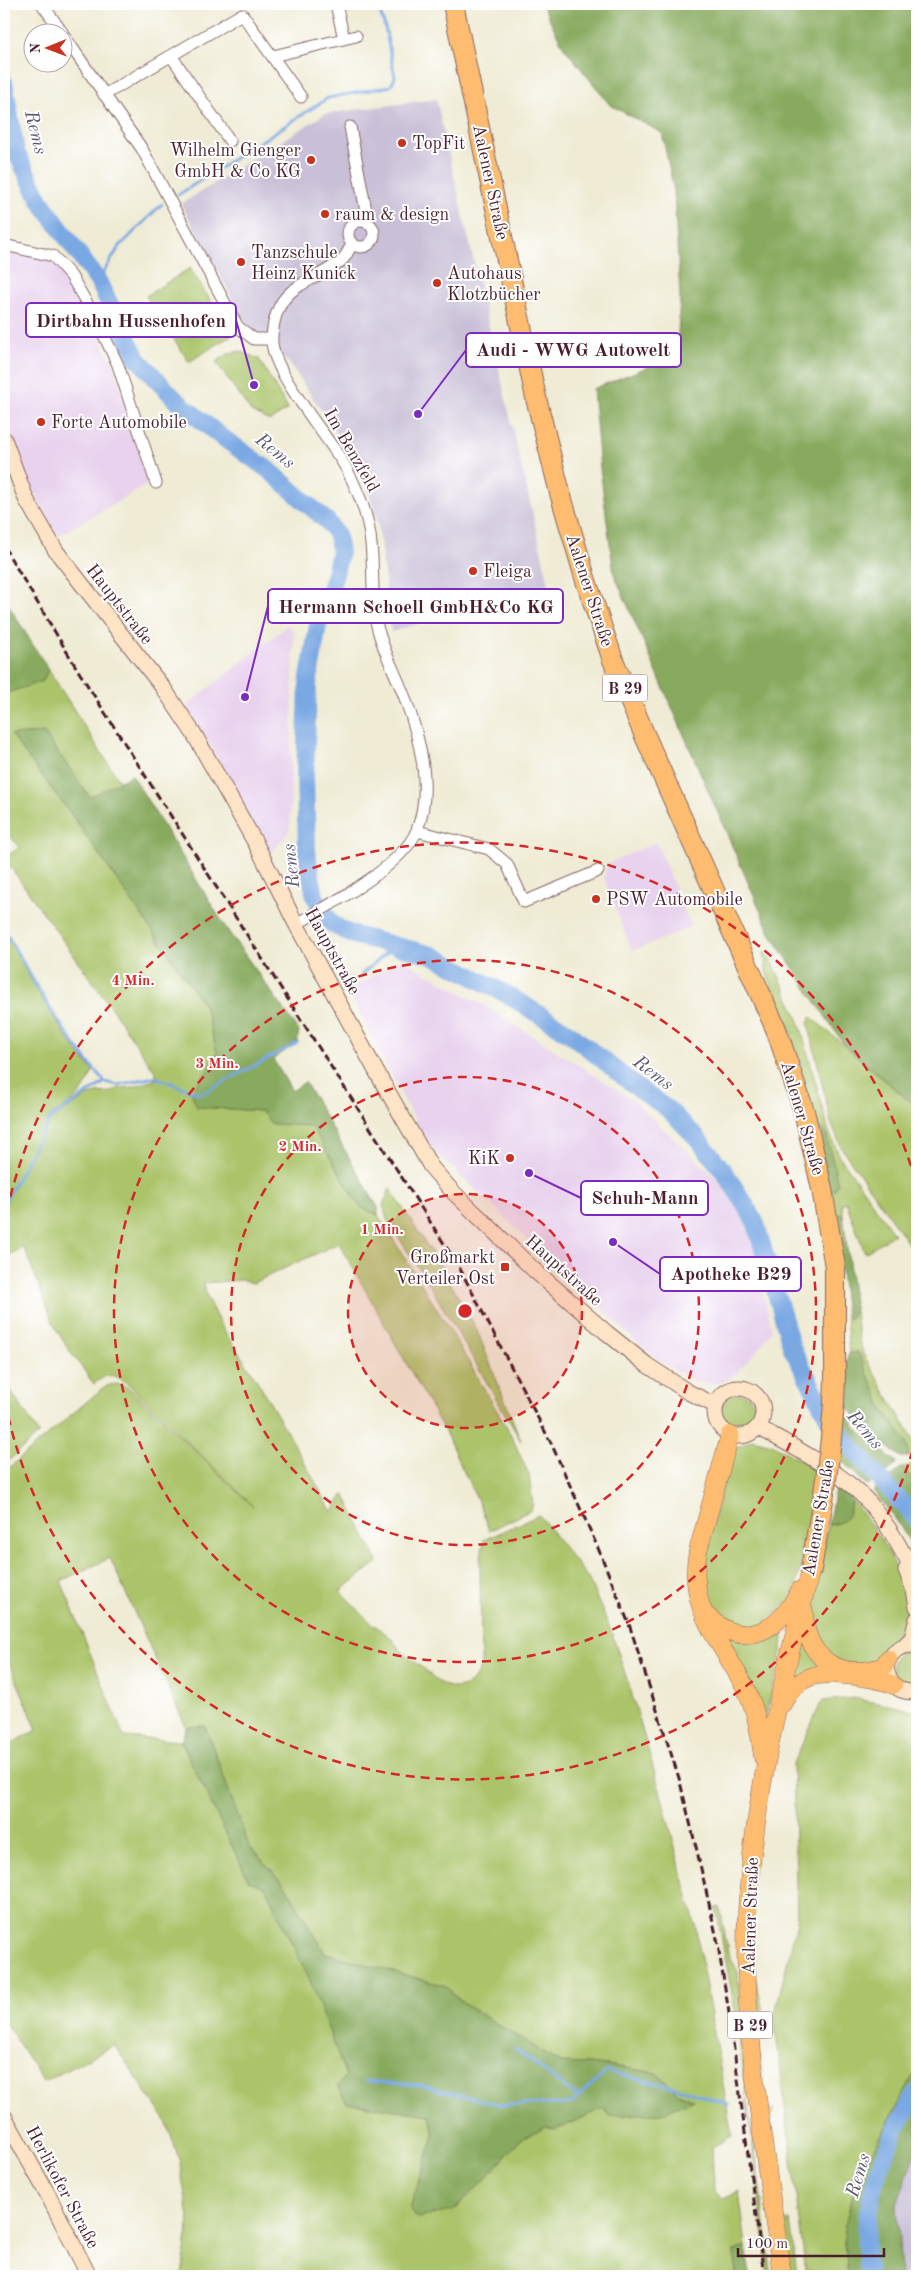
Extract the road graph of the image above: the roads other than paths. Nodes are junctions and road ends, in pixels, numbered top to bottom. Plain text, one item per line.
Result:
1 (42, 4) edge
2 (336, 4) edge
3 (453, 4) edge
4 (54, 22) edge
5 (356, 36) dead end
6 (344, 39) junction
7 (72, 48) edge
8 (273, 56) junction
9 (172, 57) junction
10 (104, 96) junction
11 (301, 96) dead end
12 (350, 127) dead end
13 (230, 141) dead end
14 (363, 221) junction
15 (352, 244) junction
16 (4, 245) edge
17 (271, 339) junction
18 (4, 439) edge
19 (156, 483) dead end
20 (417, 831) junction
21 (598, 871) dead end
22 (296, 924) junction
23 (715, 1405) junction
24 (758, 1427) junction
25 (730, 1435) junction
26 (831, 1470) junction
27 (811, 1569) junction
28 (917, 1579) edge
29 (804, 1596) junction
30 (917, 1607) edge
31 (704, 1613) junction
32 (917, 1619) edge
33 (911, 1646) edge
34 (888, 1659) junction
35 (893, 1685) junction
36 (916, 1692) edge
37 (776, 1716) junction
38 (764, 1773) junction
39 (4, 2116) edge
40 (90, 2276) edge
41 (782, 2276) edge

1 - 4 street
2 - 6 street
3 - 27 highway, Aalener Straße / B 29, bridge
5 - 6 street
6 - 8 street
7 - 10 street
8 - 9 street
8 - 11 street
9 - 10 street
9 - 13 street
10 - 17 street
12 - 14 street
14 - 15 street
14 - 15 street
15 - 17 street
16 - 19 street
17 - 20 street, Im Benzfeld
18 - 22 street, Hauptstraße
20 - 21 street
20 - 22 street, Im Benzfeld
22 - 23 street, Hauptstraße
23 - 24 street
23 - 25 street
24 - 25 street
24 - 26 street
25 - 31 main road
26 - 28 street
26 - 30 street
27 - 29 main road, Aalener Straße / B 29
27 - 31 main road
29 - 34 main road
29 - 37 main road, Aalener Straße / B 29
31 - 38 main road
32 - 33 street
33 - 34 street
34 - 35 street
35 - 36 street
35 - 37 main road
37 - 38 main road, Aalener Straße / B 29
38 - 41 main road, Aalener Straße / B 29
39 - 40 street, Herlikofer Straße

